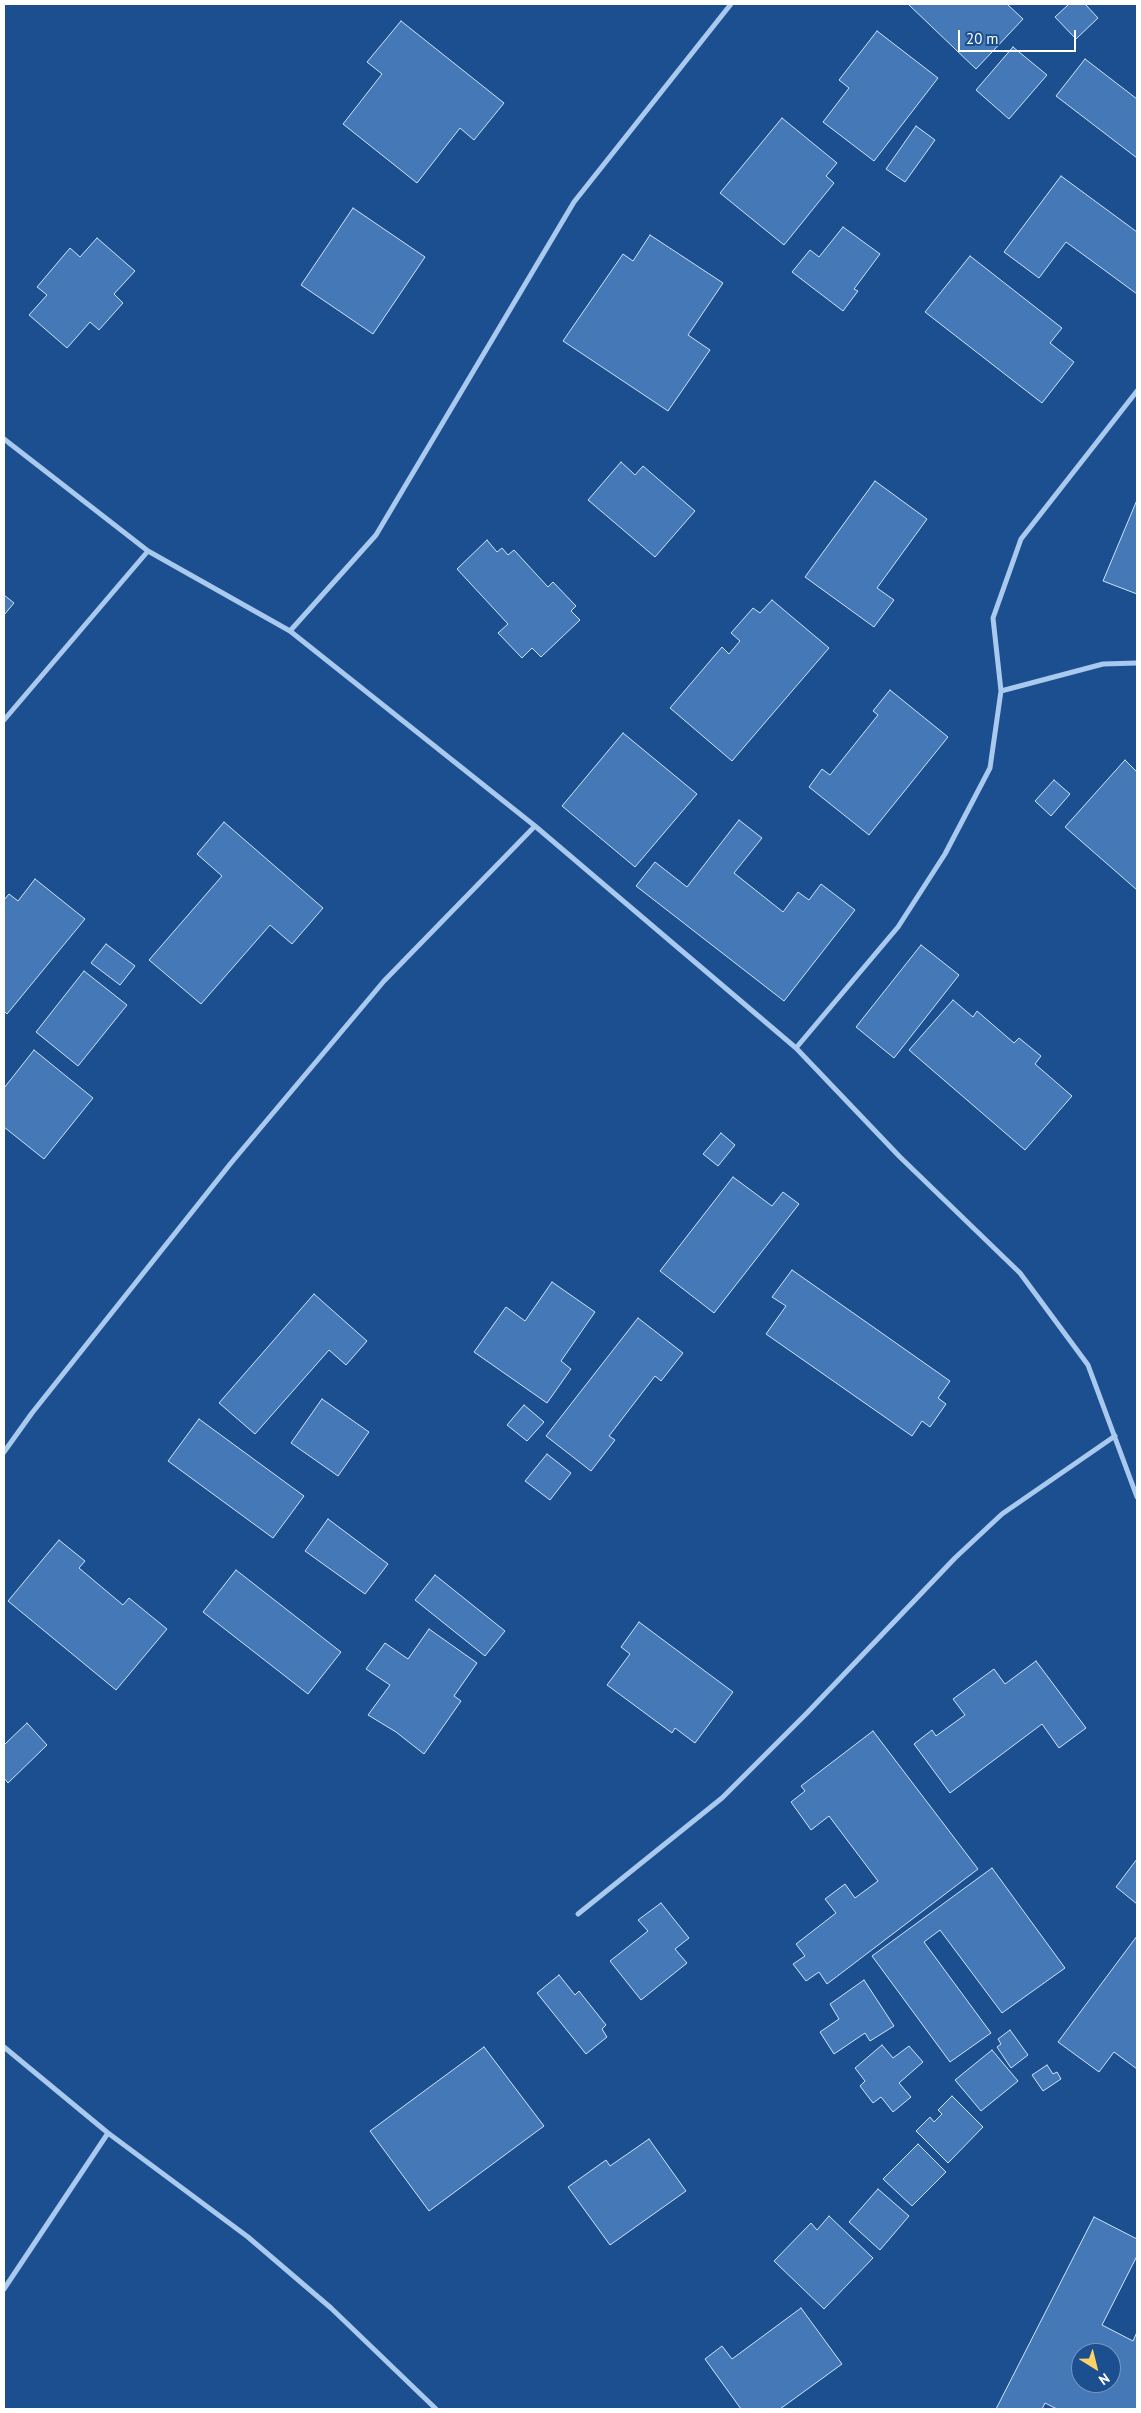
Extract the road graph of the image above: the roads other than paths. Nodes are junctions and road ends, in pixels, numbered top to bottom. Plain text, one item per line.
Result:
1 (731, 4) edge
2 (1137, 391) edge
3 (4, 439) edge
4 (148, 551) junction
5 (290, 631) junction
6 (1137, 663) edge
7 (1000, 691) junction
8 (4, 720) edge
9 (536, 826) junction
10 (796, 1048) junction
11 (1115, 1436) junction
12 (4, 1452) edge
13 (1137, 1497) edge
14 (578, 1914) dead end
15 (4, 2046) edge
16 (108, 2133) junction
17 (4, 2289) edge
18 (436, 2409) edge

1 - 5 street
2 - 7 street
3 - 4 street
4 - 5 street
4 - 8 street
5 - 9 street
6 - 7 street
7 - 10 street
9 - 10 street
9 - 12 street
10 - 11 street
11 - 13 street
11 - 14 street
15 - 16 street
16 - 17 street
16 - 18 street

